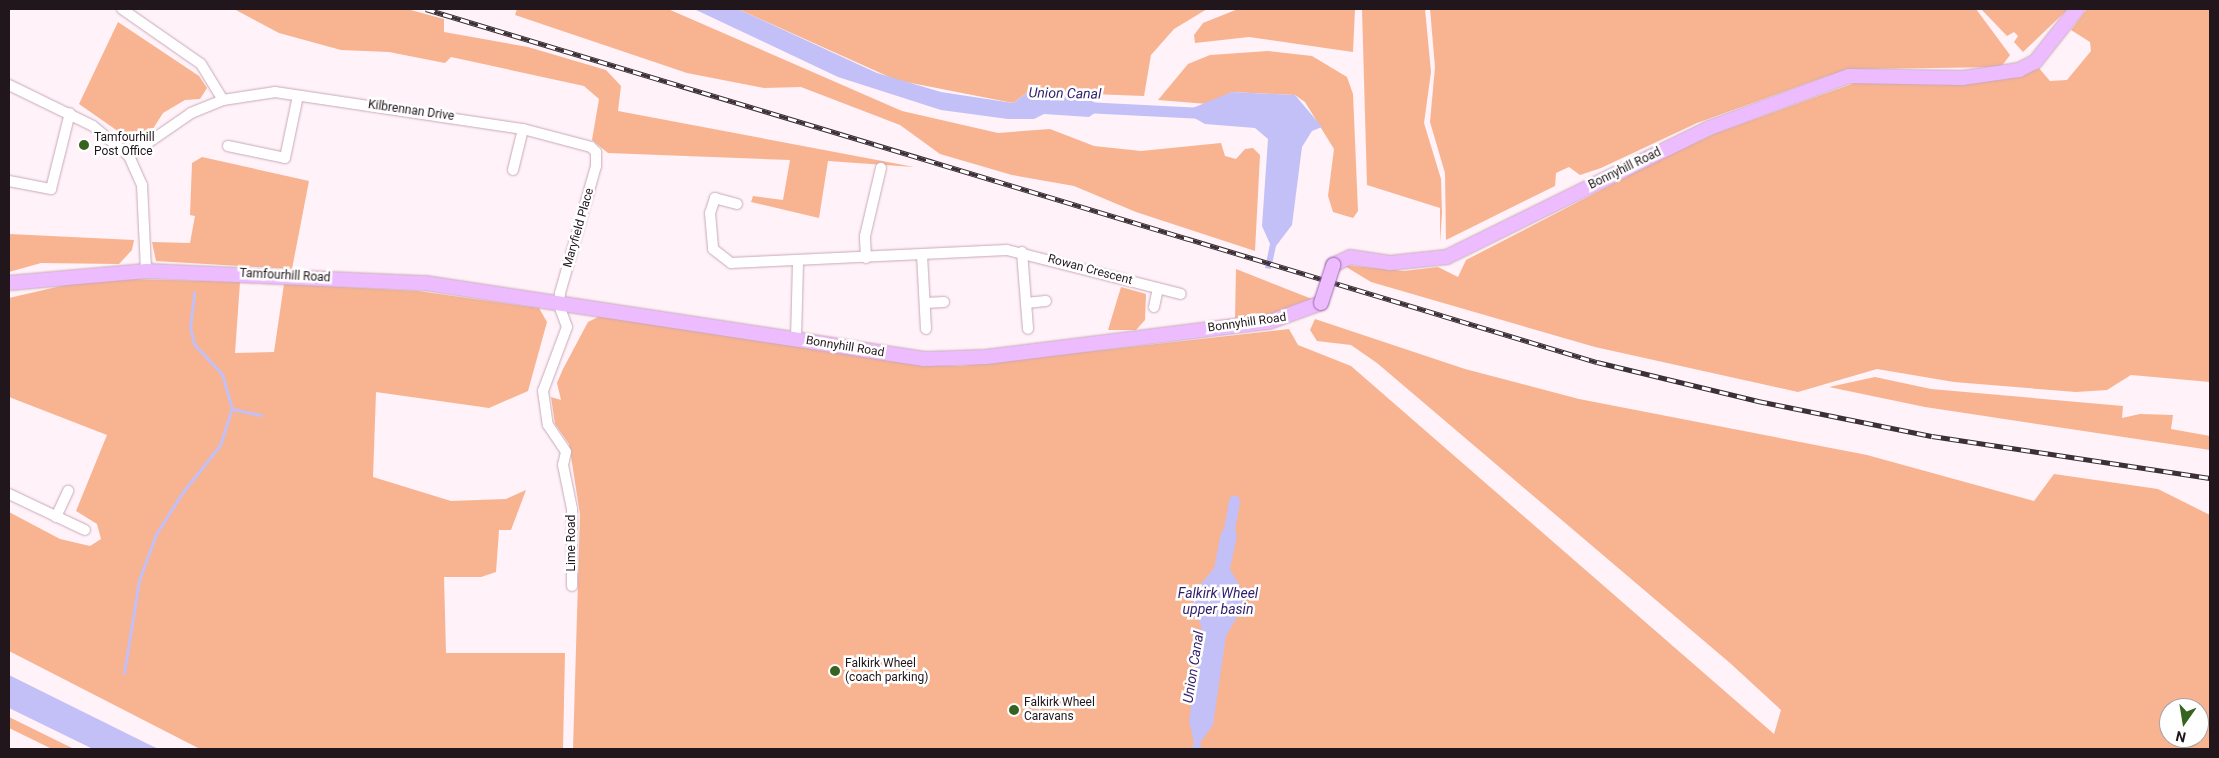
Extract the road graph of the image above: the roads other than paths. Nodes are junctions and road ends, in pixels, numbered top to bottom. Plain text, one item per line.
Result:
1 (122, 9) edge
2 (2077, 9) edge
3 (9, 85) edge
4 (298, 96) junction
5 (224, 100) junction
6 (70, 113) junction
7 (523, 129) junction
8 (228, 146) dead end
9 (596, 152) joint
10 (129, 156) junction
11 (881, 168) dead end
12 (513, 170) dead end
13 (9, 181) edge
14 (737, 204) dead end
15 (1022, 252) junction
16 (922, 255) junction
17 (866, 258) junction
18 (798, 261) junction
19 (146, 271) junction
20 (9, 283) edge
21 (1158, 288) junction
22 (1181, 294) dead end
23 (1046, 301) dead end
24 (944, 302) dead end
25 (1026, 302) junction
26 (925, 303) junction
27 (559, 305) junction
28 (1154, 307) dead end
29 (926, 329) dead end
30 (1028, 329) dead end
31 (796, 339) junction
32 (68, 491) dead end
33 (9, 494) edge
34 (56, 517) junction
35 (85, 530) dead end
36 (572, 586) dead end

1 - 5 street
2 - 31 main road, Bonnyhill Road, bridge
3 - 6 street
4 - 5 street, Kilbrennan Drive
4 - 7 street, Kilbrennan Drive
4 - 8 street
5 - 10 street, Kilbrennan Drive
6 - 10 street
6 - 13 street
7 - 9 street, Kilbrennan Drive
7 - 12 street
9 - 27 street, Maryfield Place
10 - 19 street
11 - 17 street
14 - 18 street, Rowan Crescent
15 - 16 street, Rowan Crescent
15 - 21 street, Rowan Crescent
15 - 25 street
16 - 17 street, Rowan Crescent
16 - 26 street
17 - 18 street, Rowan Crescent
18 - 31 street
19 - 20 main road, Tamfourhill Road
19 - 27 main road, Tamfourhill Road
21 - 22 street, Rowan Crescent
21 - 28 street
23 - 25 street
24 - 26 street
25 - 30 street
26 - 29 street
27 - 31 main road, Bonnyhill Road
27 - 36 street, Lime Road
32 - 34 street
33 - 34 street
34 - 35 street

